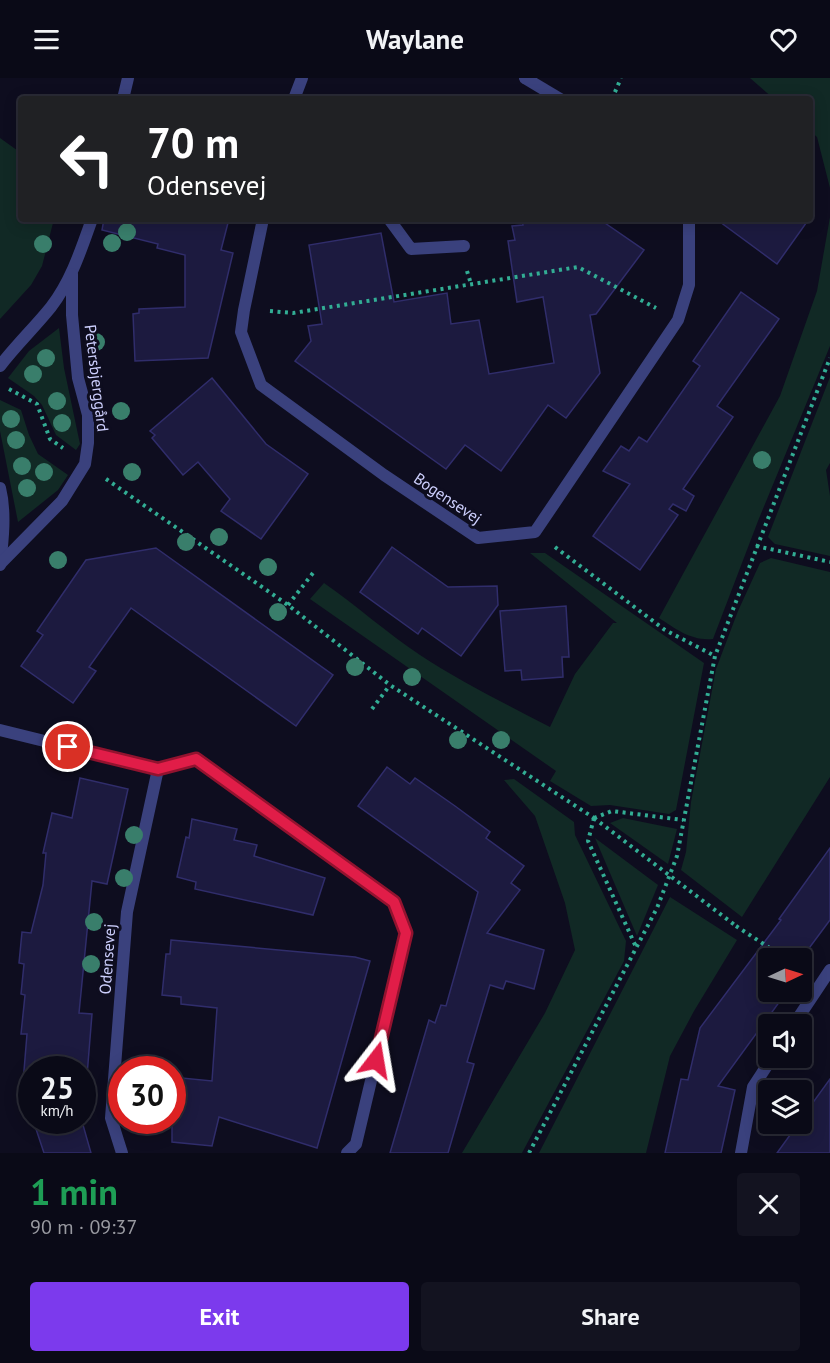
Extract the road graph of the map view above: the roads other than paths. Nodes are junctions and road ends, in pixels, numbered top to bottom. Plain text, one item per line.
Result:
1 (128, 78) edge
2 (302, 78) edge
3 (525, 78) edge
4 (124, 96) edge
5 (295, 96) edge
6 (555, 96) edge
7 (91, 222) edge
8 (262, 222) edge
9 (392, 222) edge
10 (689, 222) edge
11 (464, 246) dead end
12 (72, 274) junction
13 (0, 366) edge
14 (0, 488) edge
15 (0, 565) edge
16 (0, 730) edge
17 (158, 769) junction
18 (830, 970) edge
19 (801, 1014) edge
20 (765, 1068) edge
21 (122, 1153) edge
22 (347, 1153) edge
23 (741, 1153) edge

1 - 4 street
2 - 5 street
3 - 6 street
7 - 12 street, Petersbjerggård
8 - 10 street, Bogensevej
9 - 11 street
12 - 13 street, Petersbjerggård
12 - 15 street, Petersbjerggård
14 - 15 street, Petersbjerggård
16 - 17 street
17 - 21 street, Odensevej
17 - 22 street
18 - 19 street
20 - 23 street

